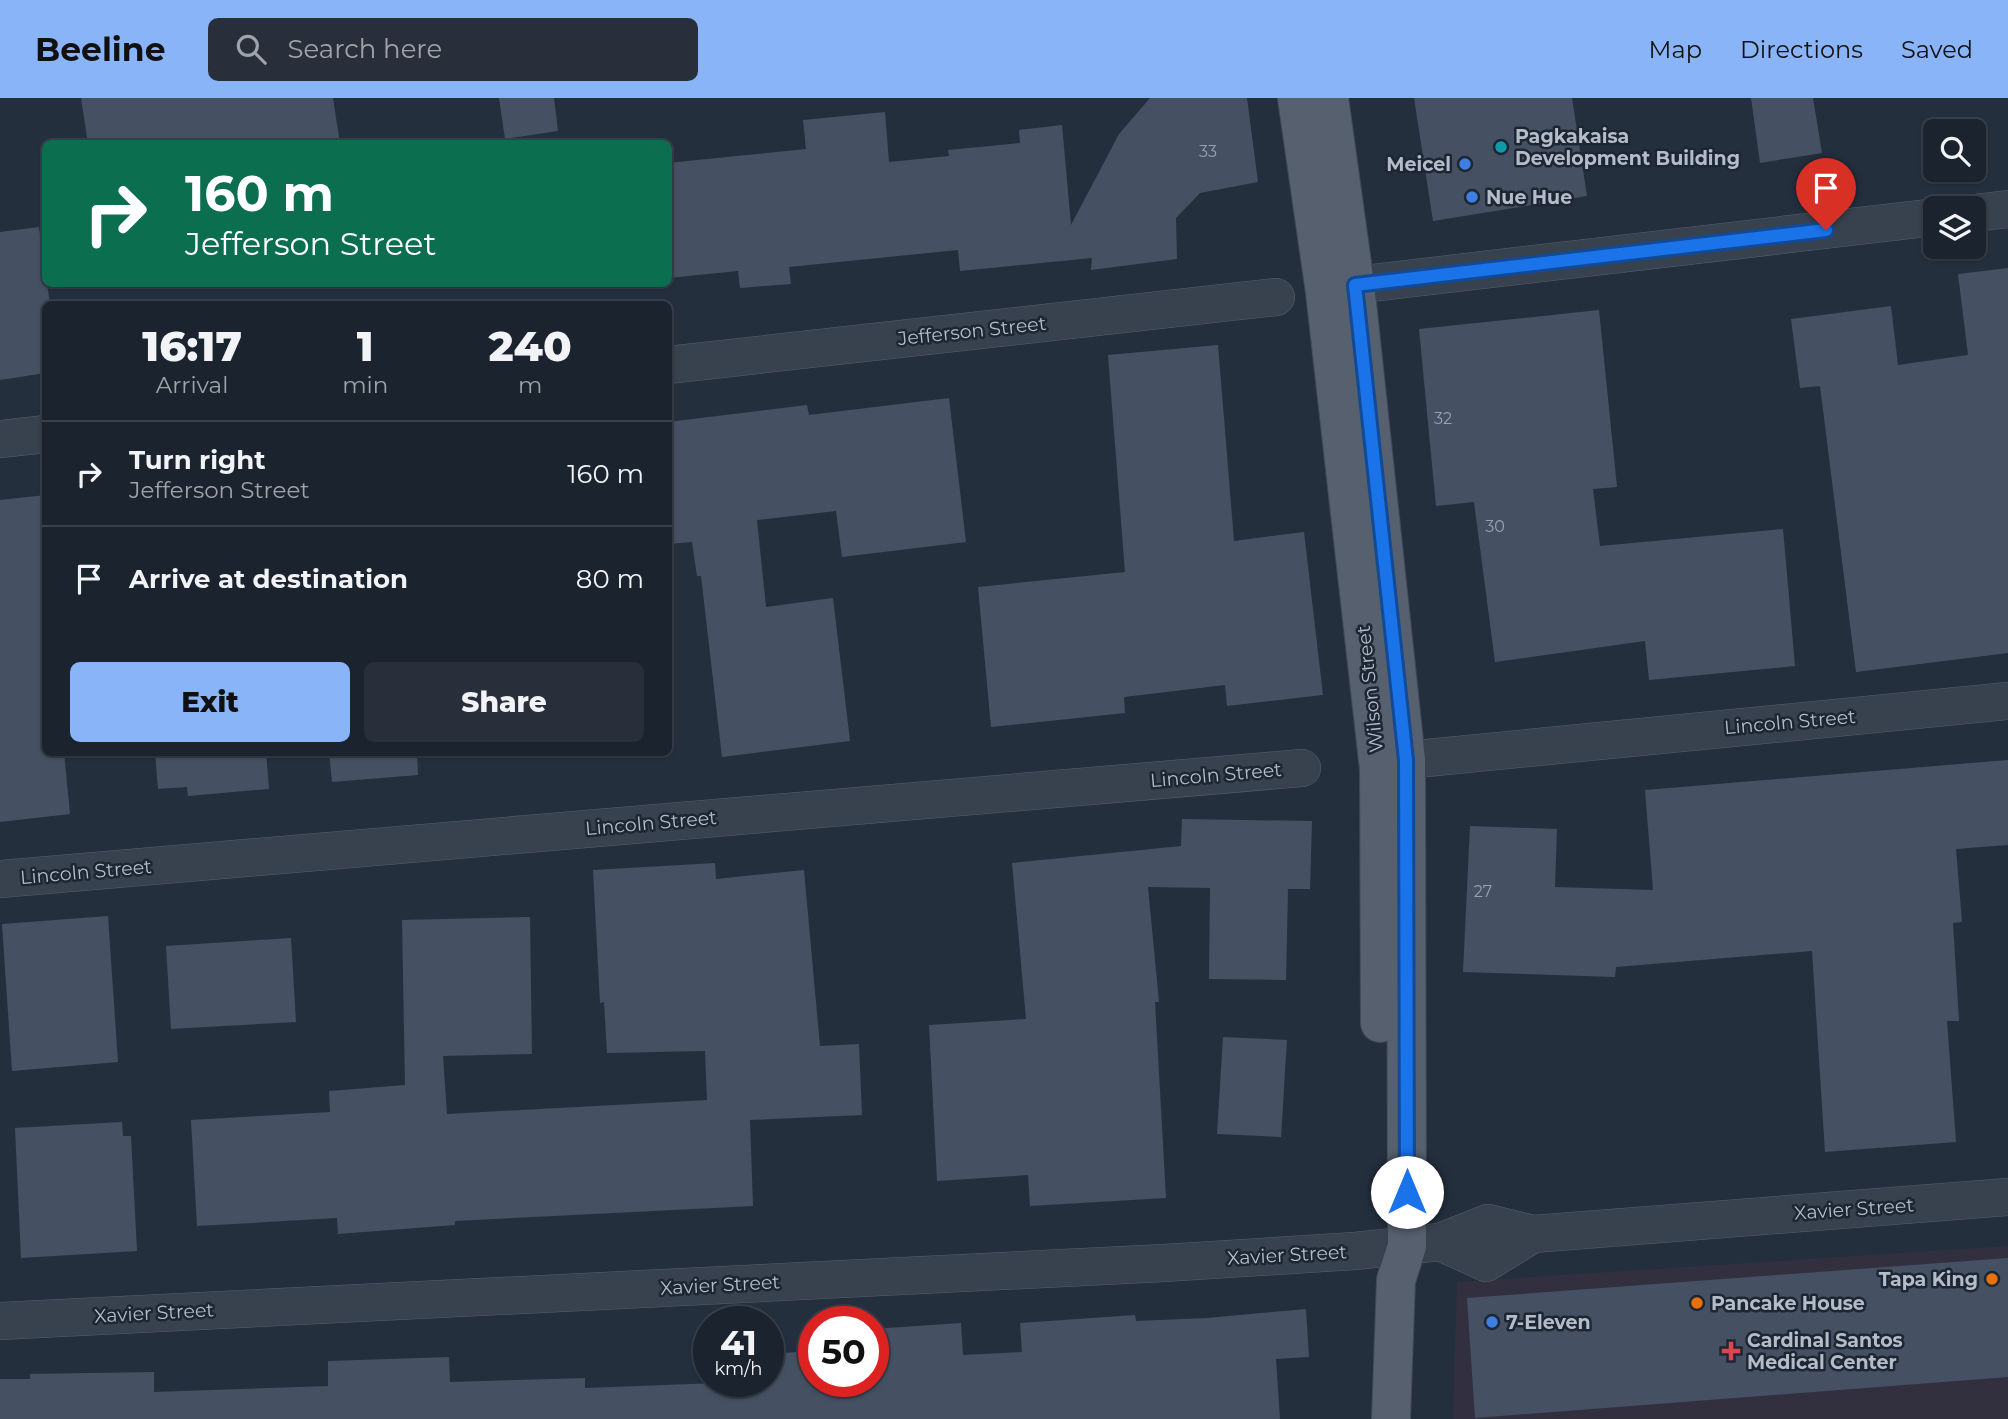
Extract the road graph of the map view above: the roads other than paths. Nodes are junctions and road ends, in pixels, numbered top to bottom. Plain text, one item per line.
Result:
1 (1297, 98) edge
2 (1329, 98) edge
3 (2008, 209) edge
4 (1986, 212) edge
5 (1923, 219) edge
6 (1355, 285) junction
7 (1276, 297) dead end
8 (672, 365) edge
9 (42, 434) edge
10 (0, 439) edge
11 (2008, 701) edge
12 (1406, 760) junction
13 (1302, 768) dead end
14 (0, 879) edge
15 (2008, 1197) edge
16 (1406, 1254) junction
17 (0, 1321) edge
18 (1391, 1419) edge

1 - 16 main road, Wilson Street
2 - 6 main road, Wilson Street
3 - 4 street
5 - 6 street
6 - 12 main road, Wilson Street
7 - 8 street, Jefferson Street
9 - 10 street
11 - 12 street, Lincoln Street
12 - 16 main road, Wilson Street
13 - 14 street, Lincoln Street
15 - 16 street, Xavier Street
16 - 17 street, Xavier Street
16 - 18 main road, Wilson Street

